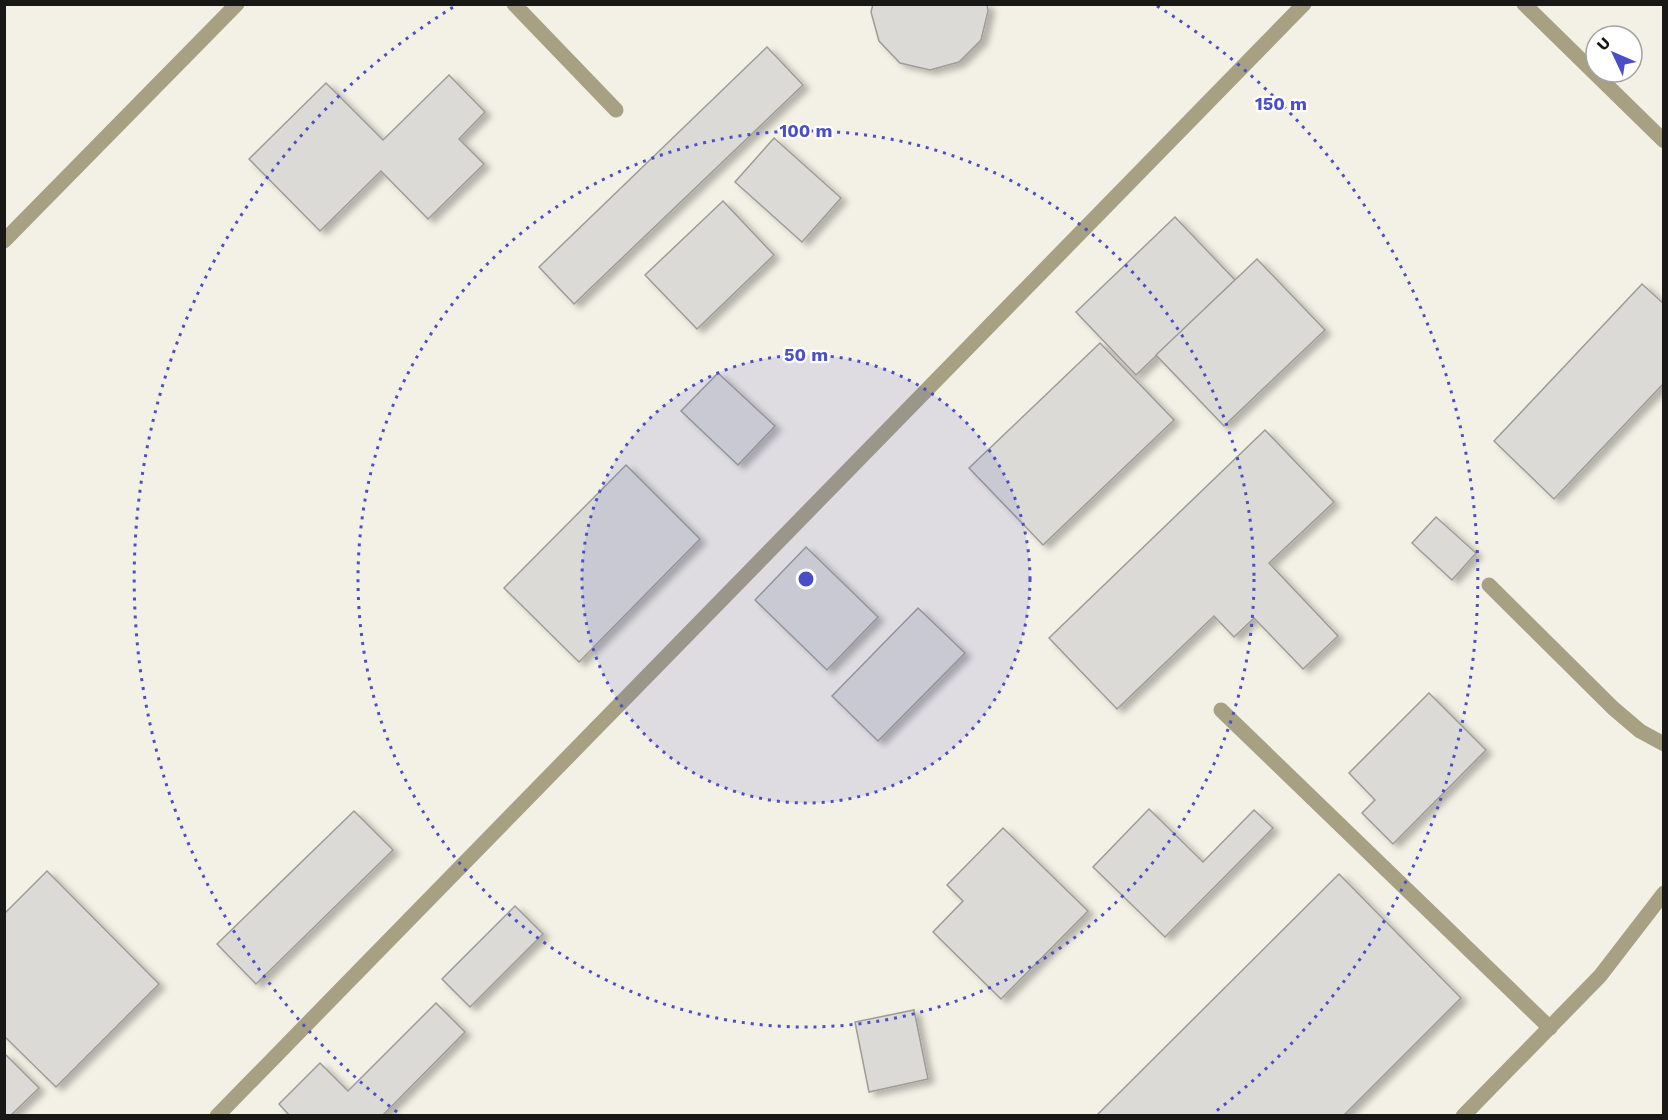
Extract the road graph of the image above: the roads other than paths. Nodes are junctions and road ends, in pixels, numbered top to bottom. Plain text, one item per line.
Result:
1 (237, 4) edge
2 (514, 4) edge
3 (1304, 4) edge
4 (1524, 4) edge
5 (616, 110) dead end
6 (1664, 141) edge
7 (4, 241) edge
8 (1489, 585) dead end
9 (1221, 710) dead end
10 (1664, 744) edge
11 (1664, 893) edge
12 (1550, 1028) junction
13 (216, 1116) edge
14 (1463, 1116) edge

1 - 7 lane
2 - 5 lane
3 - 13 lane
4 - 6 lane
8 - 10 lane
9 - 12 lane
11 - 12 lane
12 - 14 lane

